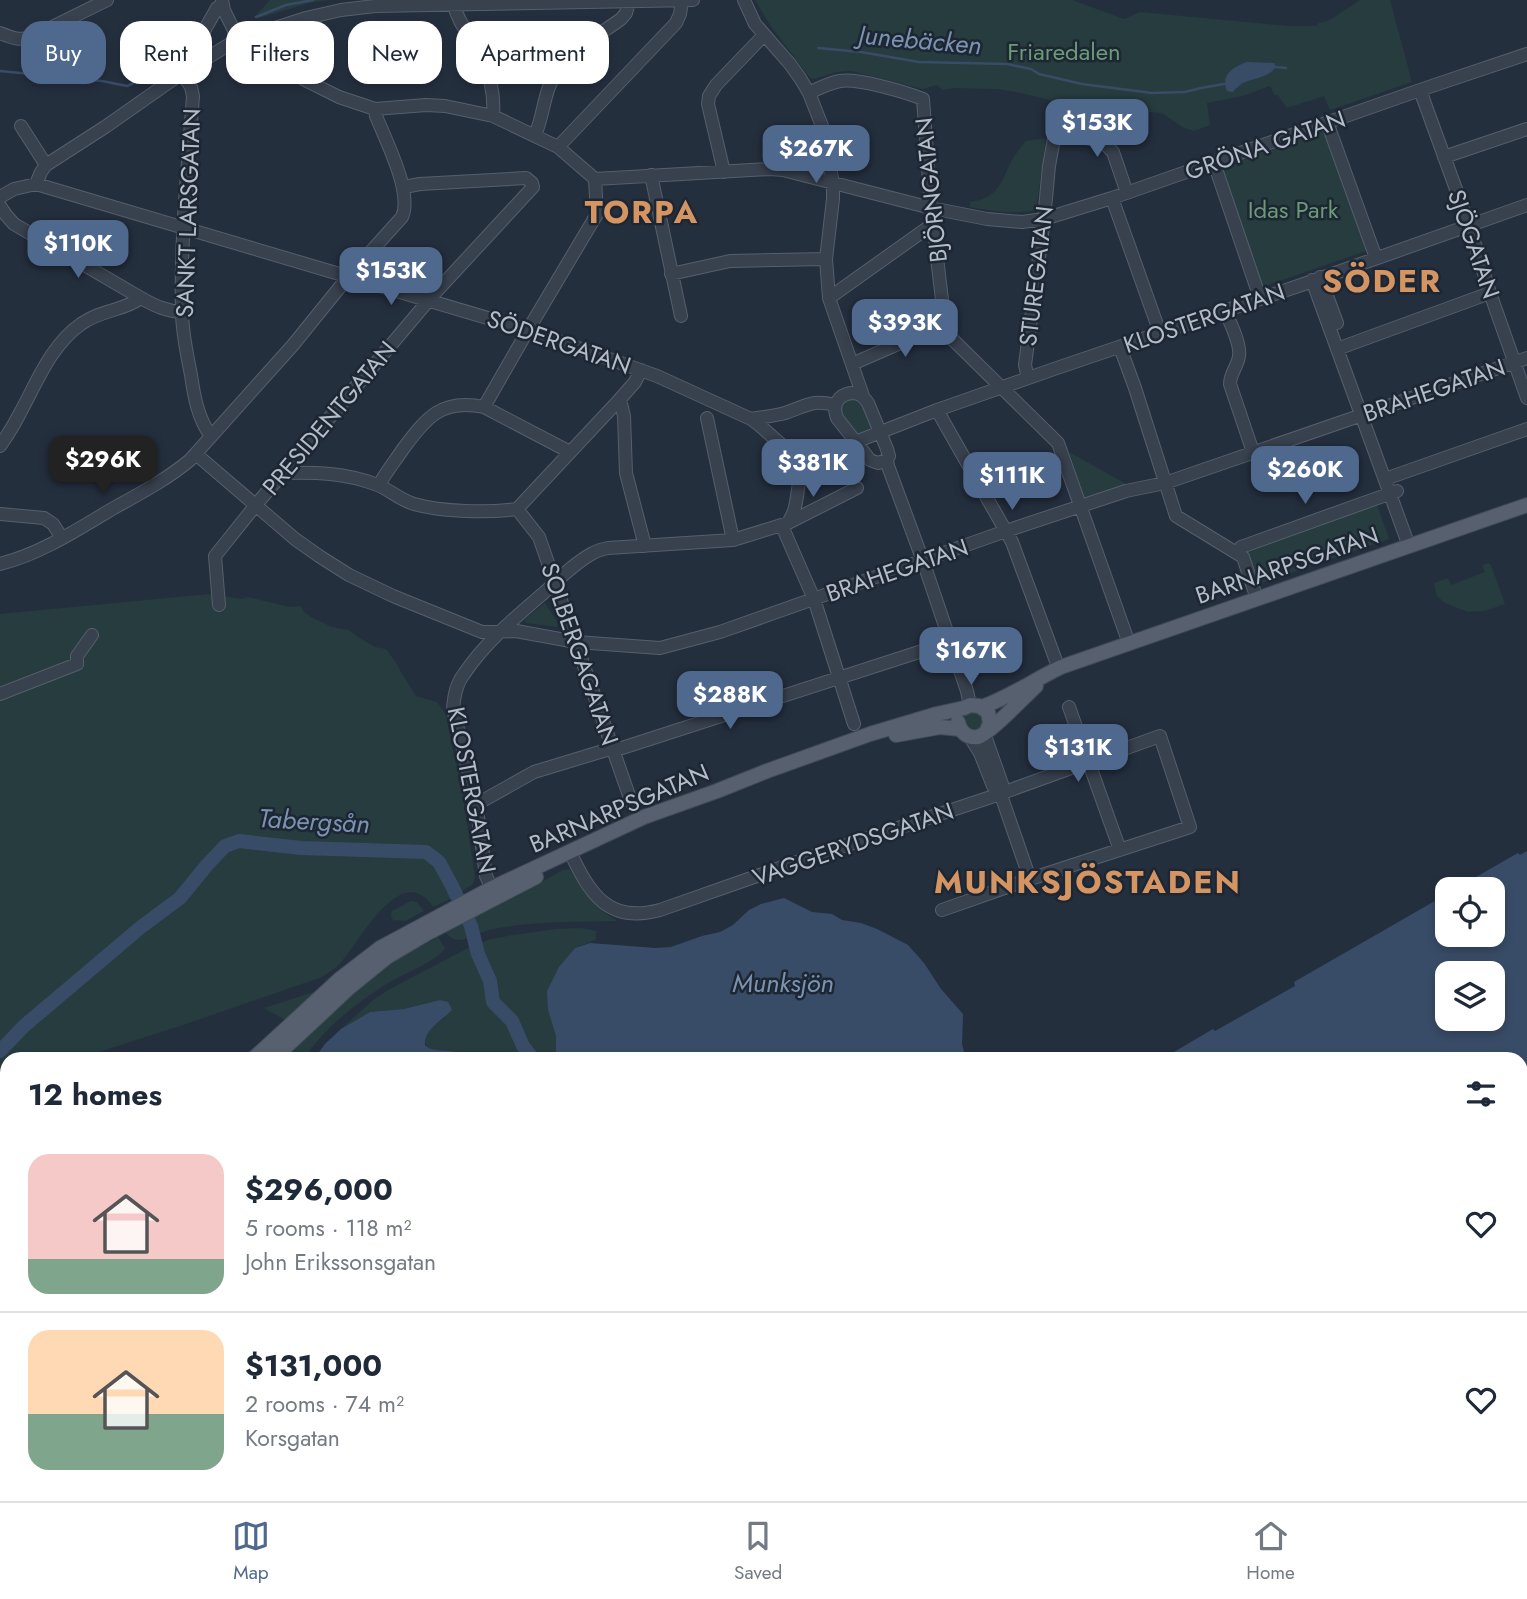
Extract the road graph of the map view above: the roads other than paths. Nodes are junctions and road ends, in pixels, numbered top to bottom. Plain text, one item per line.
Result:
1 (107, 0) edge
2 (693, 0) edge
3 (744, 0) edge
4 (682, 1) edge
5 (405, 2) edge
6 (629, 2) edge
7 (222, 3) edge
8 (454, 5) junction
9 (210, 21) edge
10 (230, 21) edge
11 (296, 21) edge
12 (0, 33) edge
13 (764, 35) junction
14 (1527, 54) edge
15 (166, 84) edge
16 (189, 84) edge
17 (313, 84) edge
18 (1420, 90) junction
19 (808, 93) junction
20 (375, 109) junction
21 (494, 116) junction
22 (1328, 122) junction
23 (21, 126) dead end
24 (1527, 129) edge
25 (535, 135) junction
26 (558, 147) junction
27 (1444, 157) junction
28 (1214, 163) junction
29 (46, 165) junction
30 (723, 172) junction
31 (651, 175) junction
32 (595, 179) junction
33 (833, 183) junction
34 (36, 184) junction
35 (404, 187) junction
36 (1127, 193) junction
37 (0, 197) edge
38 (1112, 198) junction
39 (1527, 205) edge
40 (0, 206) edge
41 (931, 208) junction
42 (1044, 219) junction
43 (933, 224) junction
44 (1469, 225) junction
45 (184, 228) junction
46 (1376, 258) junction
47 (827, 259) junction
48 (671, 274) junction
49 (348, 276) junction
50 (1316, 279) junction
51 (1490, 293) junction
52 (141, 298) junction
53 (829, 298) junction
54 (1260, 298) junction
55 (429, 300) junction
56 (1225, 311) junction
57 (182, 312) junction
58 (681, 316) dead end
59 (944, 324) junction
60 (528, 330) junction
61 (1160, 333) junction
62 (1120, 347) junction
63 (1341, 347) junction
64 (1521, 360) edge
65 (852, 364) junction
66 (641, 370) junction
67 (1028, 378) junction
68 (1000, 388) junction
69 (857, 394) junction
70 (1527, 397) edge
71 (620, 399) junction
72 (835, 405) junction
73 (484, 407) junction
74 (937, 410) junction
75 (1365, 414) junction
76 (707, 418) dead end
77 (751, 419) junction
78 (1527, 429) edge
79 (881, 432) junction
80 (211, 436) junction
81 (856, 442) junction
82 (0, 446) edge
83 (570, 452) junction
84 (1253, 453) junction
85 (197, 455) junction
86 (812, 457) junction
87 (870, 460) junction
88 (887, 460) junction
89 (284, 473) junction
90 (1389, 478) junction
91 (1165, 484) junction
92 (379, 485) junction
93 (896, 487) junction
94 (856, 488) dead end
95 (1394, 492) junction
96 (1527, 505) edge
97 (255, 506) junction
98 (1080, 507) junction
99 (517, 509) junction
100 (0, 514) edge
101 (785, 525) junction
102 (1006, 531) junction
103 (62, 538) junction
104 (733, 540) junction
105 (1413, 545) junction
106 (645, 546) junction
107 (1237, 553) junction
108 (923, 561) junction
109 (0, 564) edge
110 (555, 582) junction
111 (1254, 590) dead end
112 (814, 599) junction
113 (219, 605) dead end
114 (498, 633) junction
115 (92, 635) dead end
116 (1126, 635) dead end
117 (576, 642) junction
118 (950, 642) junction
119 (1058, 664) junction
120 (838, 678) junction
121 (0, 694) edge
122 (972, 707) junction
123 (1069, 707) dead end
124 (854, 724) dead end
125 (975, 732) junction
126 (613, 748) junction
127 (1087, 761) junction
128 (999, 793) junction
129 (476, 802) junction
130 (632, 804) dead end
131 (1120, 850) junction
132 (571, 855) junction
133 (1030, 879) junction
134 (494, 893) junction
135 (943, 910) dead end
136 (451, 916) junction
137 (261, 1052) edge
138 (280, 1052) edge

1 - 12 street
2 - 4 street
3 - 13 street
4 - 6 street
4 - 26 street
5 - 8 street
5 - 11 street
6 - 8 street
6 - 25 street
7 - 9 street
7 - 10 street
8 - 21 street
13 - 19 street
13 - 30 street
14 - 18 street, GRÖNA GATAN
15 - 29 street
16 - 45 street, SANKT LARSGATAN
17 - 20 street
18 - 22 street, GRÖNA GATAN
18 - 27 street, SJÖGATAN
19 - 33 street
19 - 41 street, BJÖRNGATAN
20 - 21 street
20 - 35 street
21 - 25 street
22 - 28 street, GRÖNA GATAN
22 - 46 street
23 - 29 street
24 - 27 street
25 - 26 street
26 - 32 street
27 - 44 street, SJÖGATAN
28 - 36 street, GRÖNA GATAN
28 - 54 street
29 - 34 street
30 - 31 street, GRÖNA GATAN
30 - 33 street, GRÖNA GATAN
31 - 32 street, GRÖNA GATAN
31 - 48 street
32 - 60 street
33 - 41 street, GRÖNA GATAN
33 - 47 street
34 - 37 street
34 - 45 street, SÖDERGATAN
35 - 49 street
35 - 55 street, PRESIDENTGATAN
36 - 38 street, GRÖNA GATAN
36 - 42 street, STUREGATAN
38 - 42 street, GRÖNA GATAN
38 - 61 street
39 - 44 street, KLOSTERGATAN
40 - 52 street
41 - 42 street, GRÖNA GATAN
41 - 43 street, BJÖRNGATAN
42 - 67 street, STUREGATAN
43 - 53 street
43 - 59 street, BJÖRNGATAN
44 - 46 street, KLOSTERGATAN
44 - 51 street, SJÖGATAN
45 - 49 street, SÖDERGATAN
45 - 57 street, SANKT LARSGATAN
46 - 50 street, KLOSTERGATAN
47 - 48 street
47 - 53 street
48 - 58 street
49 - 55 street, SÖDERGATAN
49 - 80 street
50 - 54 street, KLOSTERGATAN
50 - 63 street
51 - 63 street
51 - 64 street, SJÖGATAN
52 - 57 street
52 - 82 street
53 - 65 street
54 - 56 street, KLOSTERGATAN
55 - 60 street, SÖDERGATAN
55 - 89 street, PRESIDENTGATAN
56 - 61 street, KLOSTERGATAN
56 - 84 street
57 - 80 street, SANKT LARSGATAN
59 - 65 street
59 - 68 street, BJÖRNGATAN
60 - 66 street, SÖDERGATAN
60 - 73 street
61 - 62 street, KLOSTERGATAN
62 - 67 street, KLOSTERGATAN
62 - 91 street
63 - 75 street
64 - 70 street, SJÖGATAN
64 - 75 street, BRAHEGATAN
65 - 69 street
66 - 71 street
66 - 77 street, SÖDERGATAN
67 - 68 street, KLOSTERGATAN
68 - 74 street, KLOSTERGATAN
68 - 98 street, BJÖRNGATAN
69 - 72 street
69 - 79 street
71 - 83 street
71 - 106 street
72 - 77 street
72 - 81 street
73 - 83 street
73 - 92 street
74 - 79 street, KLOSTERGATAN
74 - 102 street
75 - 84 street, BRAHEGATAN
75 - 90 street
76 - 104 street
77 - 86 street, SÖDERGATAN
78 - 90 street
79 - 81 street, KLOSTERGATAN
79 - 88 street
80 - 85 street
81 - 86 street, KLOSTERGATAN
81 - 87 street
83 - 99 street
84 - 91 street, BRAHEGATAN
85 - 97 street, BRAHEGATAN
85 - 103 street
86 - 101 street
87 - 88 street
87 - 93 street
88 - 93 street
89 - 92 street
89 - 97 street, PRESIDENTGATAN
90 - 95 street
91 - 98 street, BRAHEGATAN
91 - 107 street
92 - 99 street
93 - 108 street
94 - 101 street, KLOSTERGATAN
95 - 105 street
95 - 107 street
96 - 105 main road, BARNARPSGATAN
97 - 113 street, PRESIDENTGATAN
97 - 114 street, BRAHEGATAN
98 - 102 street, BRAHEGATAN
98 - 116 street, BJÖRNGATAN
99 - 110 street, SOLBERGAGATAN
100 - 103 street
101 - 104 street, KLOSTERGATAN
101 - 112 street
102 - 108 street, BRAHEGATAN
102 - 119 street
103 - 109 street
104 - 106 street, KLOSTERGATAN
105 - 119 main road, BARNARPSGATAN
106 - 110 street, KLOSTERGATAN
107 - 111 street
108 - 112 street, BRAHEGATAN
108 - 118 street
110 - 114 street, KLOSTERGATAN
110 - 117 street, SOLBERGAGATAN
112 - 117 street, BRAHEGATAN
112 - 120 street
114 - 117 street, BRAHEGATAN
114 - 129 street, KLOSTERGATAN
115 - 121 street
117 - 126 street, SOLBERGAGATAN
118 - 120 street
118 - 122 street
119 - 122 main road, BARNARPSGATAN
119 - 125 main road, BARNARPSGATAN
120 - 124 street
120 - 126 street
122 - 125 main road
122 - 125 main road
122 - 132 main road, BARNARPSGATAN
123 - 127 street
125 - 128 street
125 - 132 main road, BARNARPSGATAN
126 - 129 street
126 - 130 street, SOLBERGAGATAN
127 - 128 street, VAGGERYDSGATAN
127 - 131 street
127 - 131 street, VAGGERYDSGATAN
128 - 132 street, VAGGERYDSGATAN
128 - 133 street
129 - 134 street, KLOSTERGATAN
131 - 133 street
132 - 134 main road, BARNARPSGATAN
133 - 135 street
134 - 136 main road, BARNARPSGATAN
136 - 137 main road
136 - 138 main road

